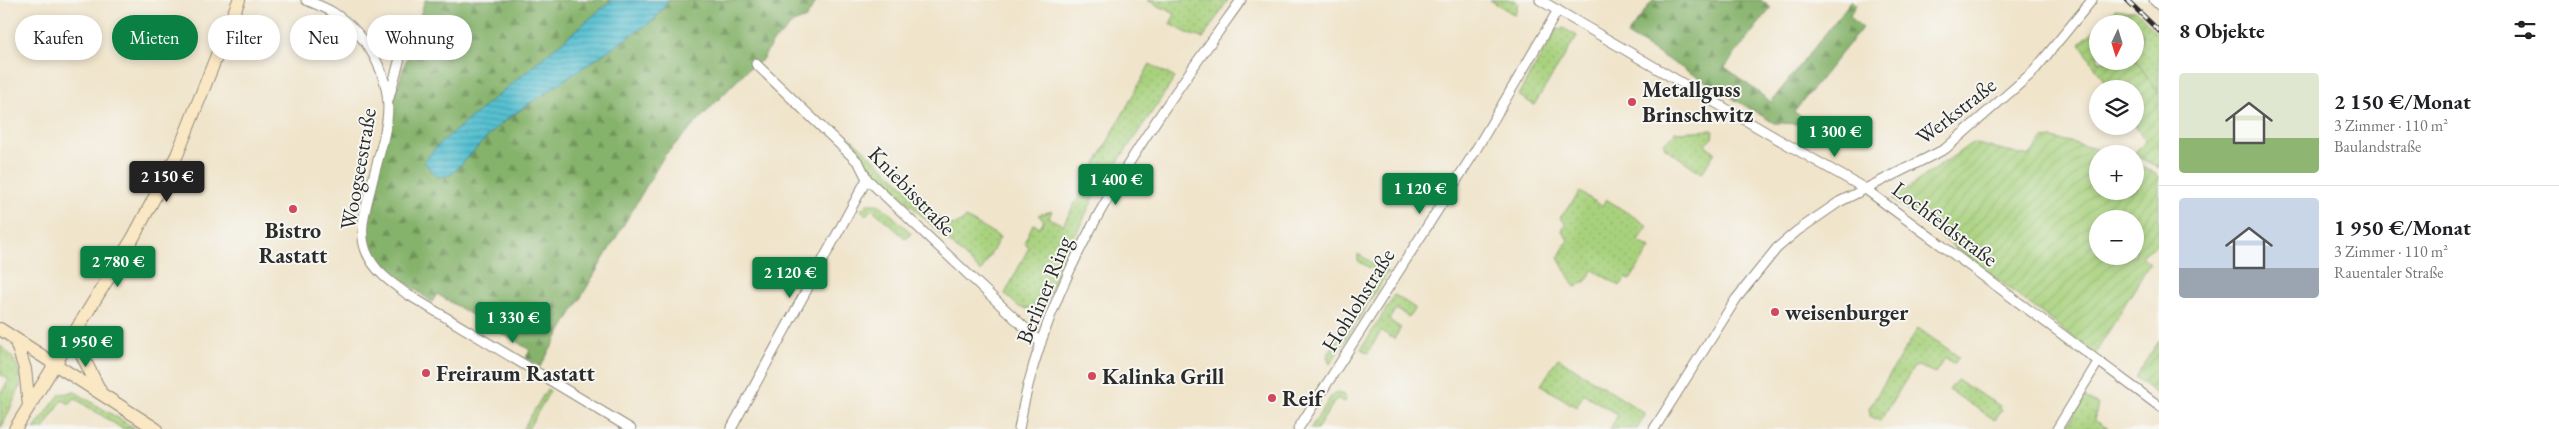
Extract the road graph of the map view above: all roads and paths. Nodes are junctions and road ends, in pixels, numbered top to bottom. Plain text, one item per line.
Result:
1 (239, 0) edge
2 (306, 0) edge
3 (1242, 0) edge
4 (1540, 0) edge
5 (2092, 0) edge
6 (2154, 0) edge
7 (2159, 5) edge
8 (1558, 10) junction
9 (399, 60) edge
10 (756, 64) dead end
11 (388, 101) junction
12 (867, 178) junction
13 (1864, 188) junction
14 (80, 323) junction
15 (0, 329) edge
16 (15, 339) junction
17 (1041, 343) junction
18 (2098, 362) junction
19 (55, 363) junction
20 (102, 395) junction
21 (29, 406) junction
22 (2159, 406) edge
23 (15, 429) edge
24 (156, 429) edge
25 (631, 429) edge
26 (731, 429) edge
27 (1019, 429) edge
28 (1298, 429) edge
29 (1654, 429) edge
30 (2057, 429) edge

1 - 14 street
2 - 11 street, Woogseestraße
3 - 17 street, Berliner Ring
4 - 8 street, Lochfeldstraße
5 - 13 street, Werkstraße
6 - 7 street
8 - 13 street, Lochfeldstraße
8 - 28 street, Hohlohstraße
9 - 11 street, Woogseestraße
10 - 12 street, Kniebisstraße
11 - 25 street, Woogseestraße
12 - 17 street, Kniebisstraße
12 - 26 street
13 - 18 street, Lochfeldstraße
13 - 29 street, Werkstraße
14 - 19 street
14 - 20 street
15 - 16 street
16 - 19 street
16 - 21 street
17 - 27 street, Berliner Ring
18 - 22 street, Lochfeldstraße
18 - 30 street
19 - 20 street
19 - 21 street
20 - 24 street
21 - 23 street

